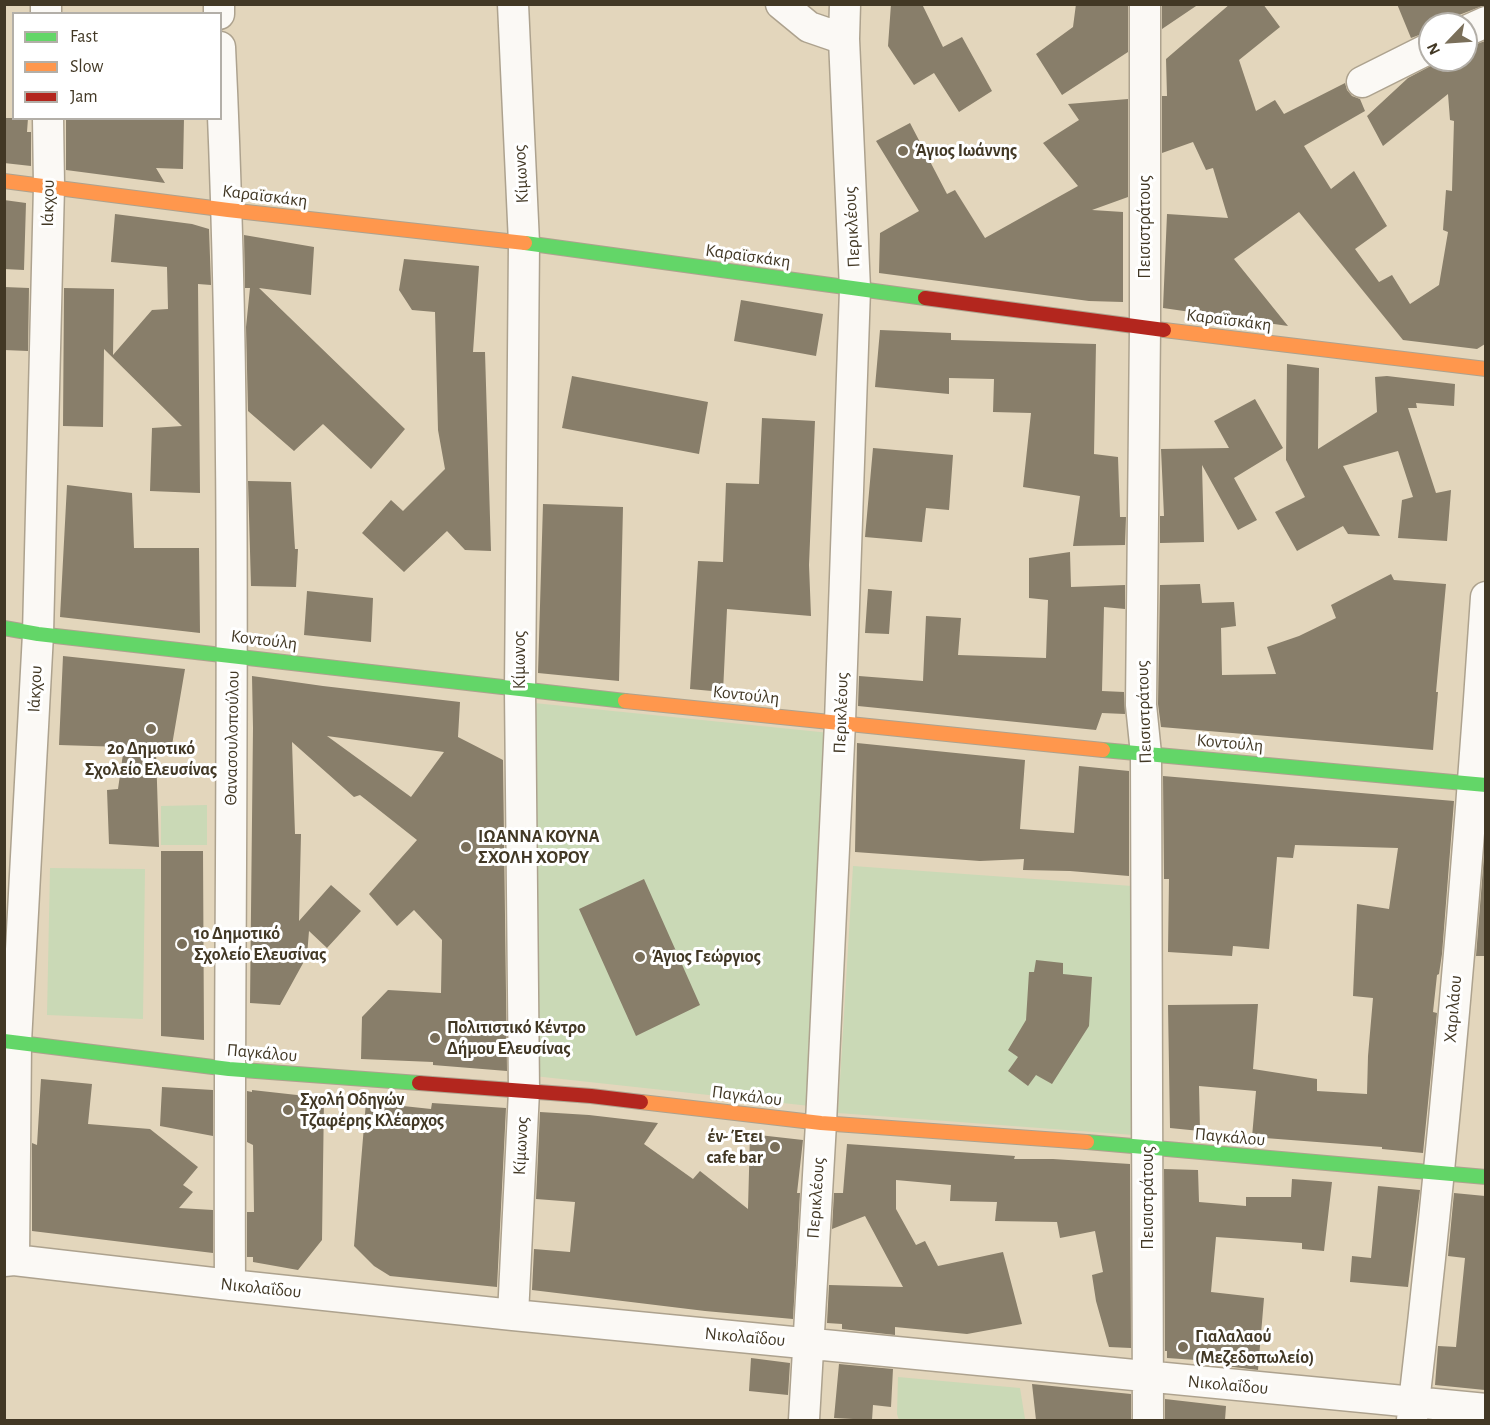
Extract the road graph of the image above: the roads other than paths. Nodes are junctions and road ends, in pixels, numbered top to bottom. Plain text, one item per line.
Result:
1 (513, 4) edge
2 (781, 4) edge
3 (845, 4) edge
4 (1145, 4) edge
5 (844, 39) junction
6 (1418, 54) edge
7 (1362, 82) dead end
8 (222, 88) edge
9 (48, 120) edge
10 (4, 181) edge
11 (49, 186) junction
12 (228, 210) junction
13 (524, 243) junction
14 (855, 289) junction
15 (1145, 328) junction
16 (1485, 369) edge
17 (1485, 597) edge
18 (4, 628) edge
19 (38, 634) junction
20 (232, 655) junction
21 (520, 690) junction
22 (840, 722) junction
23 (1146, 754) junction
24 (1479, 785) edge
25 (10, 1042) edge
26 (229, 1069) junction
27 (524, 1091) junction
28 (821, 1123) junction
29 (1148, 1147) junction
30 (1439, 1174) junction
31 (1485, 1177) edge
32 (9, 1260) edge
33 (230, 1286) junction
34 (513, 1315) junction
35 (807, 1343) junction
36 (1148, 1378) junction
37 (1485, 1409) edge
38 (1413, 1411) edge
39 (804, 1420) edge
40 (1148, 1420) edge

1 - 13 street, Κίμωνος
2 - 5 street
3 - 5 street, Περικλέους
4 - 15 street, Πεισιστράτους
5 - 14 street, Περικλέους
6 - 7 street
8 - 12 street, Θανασουλοπούλου
9 - 11 street, Ιάκχου
10 - 11 main road, Καραϊσκάκη
11 - 12 main road, Καραϊσκάκη
11 - 19 street, Ιάκχου
12 - 13 main road, Καραϊσκάκη
12 - 20 street, Θανασουλοπούλου
13 - 14 main road, Καραϊσκάκη
13 - 21 street, Κίμωνος
14 - 15 main road, Καραϊσκάκη
14 - 22 street, Περικλέους
15 - 16 main road, Καραϊσκάκη
15 - 23 street, Πεισιστράτους
17 - 24 street, Χαριλάου
18 - 19 main road, Κοντούλη
19 - 20 main road, Κοντούλη
19 - 25 street, Ιάκχου
20 - 21 main road, Κοντούλη
20 - 26 street, Θανασουλοπούλου
21 - 22 main road, Κοντούλη
21 - 27 street, Κίμωνος
22 - 23 main road, Κοντούλη
22 - 28 street, Περικλέους
23 - 24 main road, Κοντούλη
23 - 29 street, Πεισιστράτους
24 - 30 street, Χαριλάου
25 - 26 main road, Παγκάλου
25 - 32 street, Ιάκχου
26 - 27 main road, Παγκάλου
26 - 33 street, Θανασουλοπούλου
27 - 28 main road, Παγκάλου
27 - 34 street, Κίμωνος
28 - 29 main road, Παγκάλου
28 - 35 street, Περικλέους
29 - 30 main road, Παγκάλου
29 - 36 street, Πεισιστράτους
30 - 31 main road, Παγκάλου
30 - 38 street, Χαριλάου
32 - 33 street, Νικολαΐδου
33 - 34 street, Νικολαΐδου
34 - 35 street, Νικολαΐδου
35 - 36 street, Νικολαΐδου
35 - 39 street, Περικλέους
36 - 38 street, Νικολαΐδου
36 - 40 street, Πεισιστράτους
37 - 38 street, Νικολαΐδου

